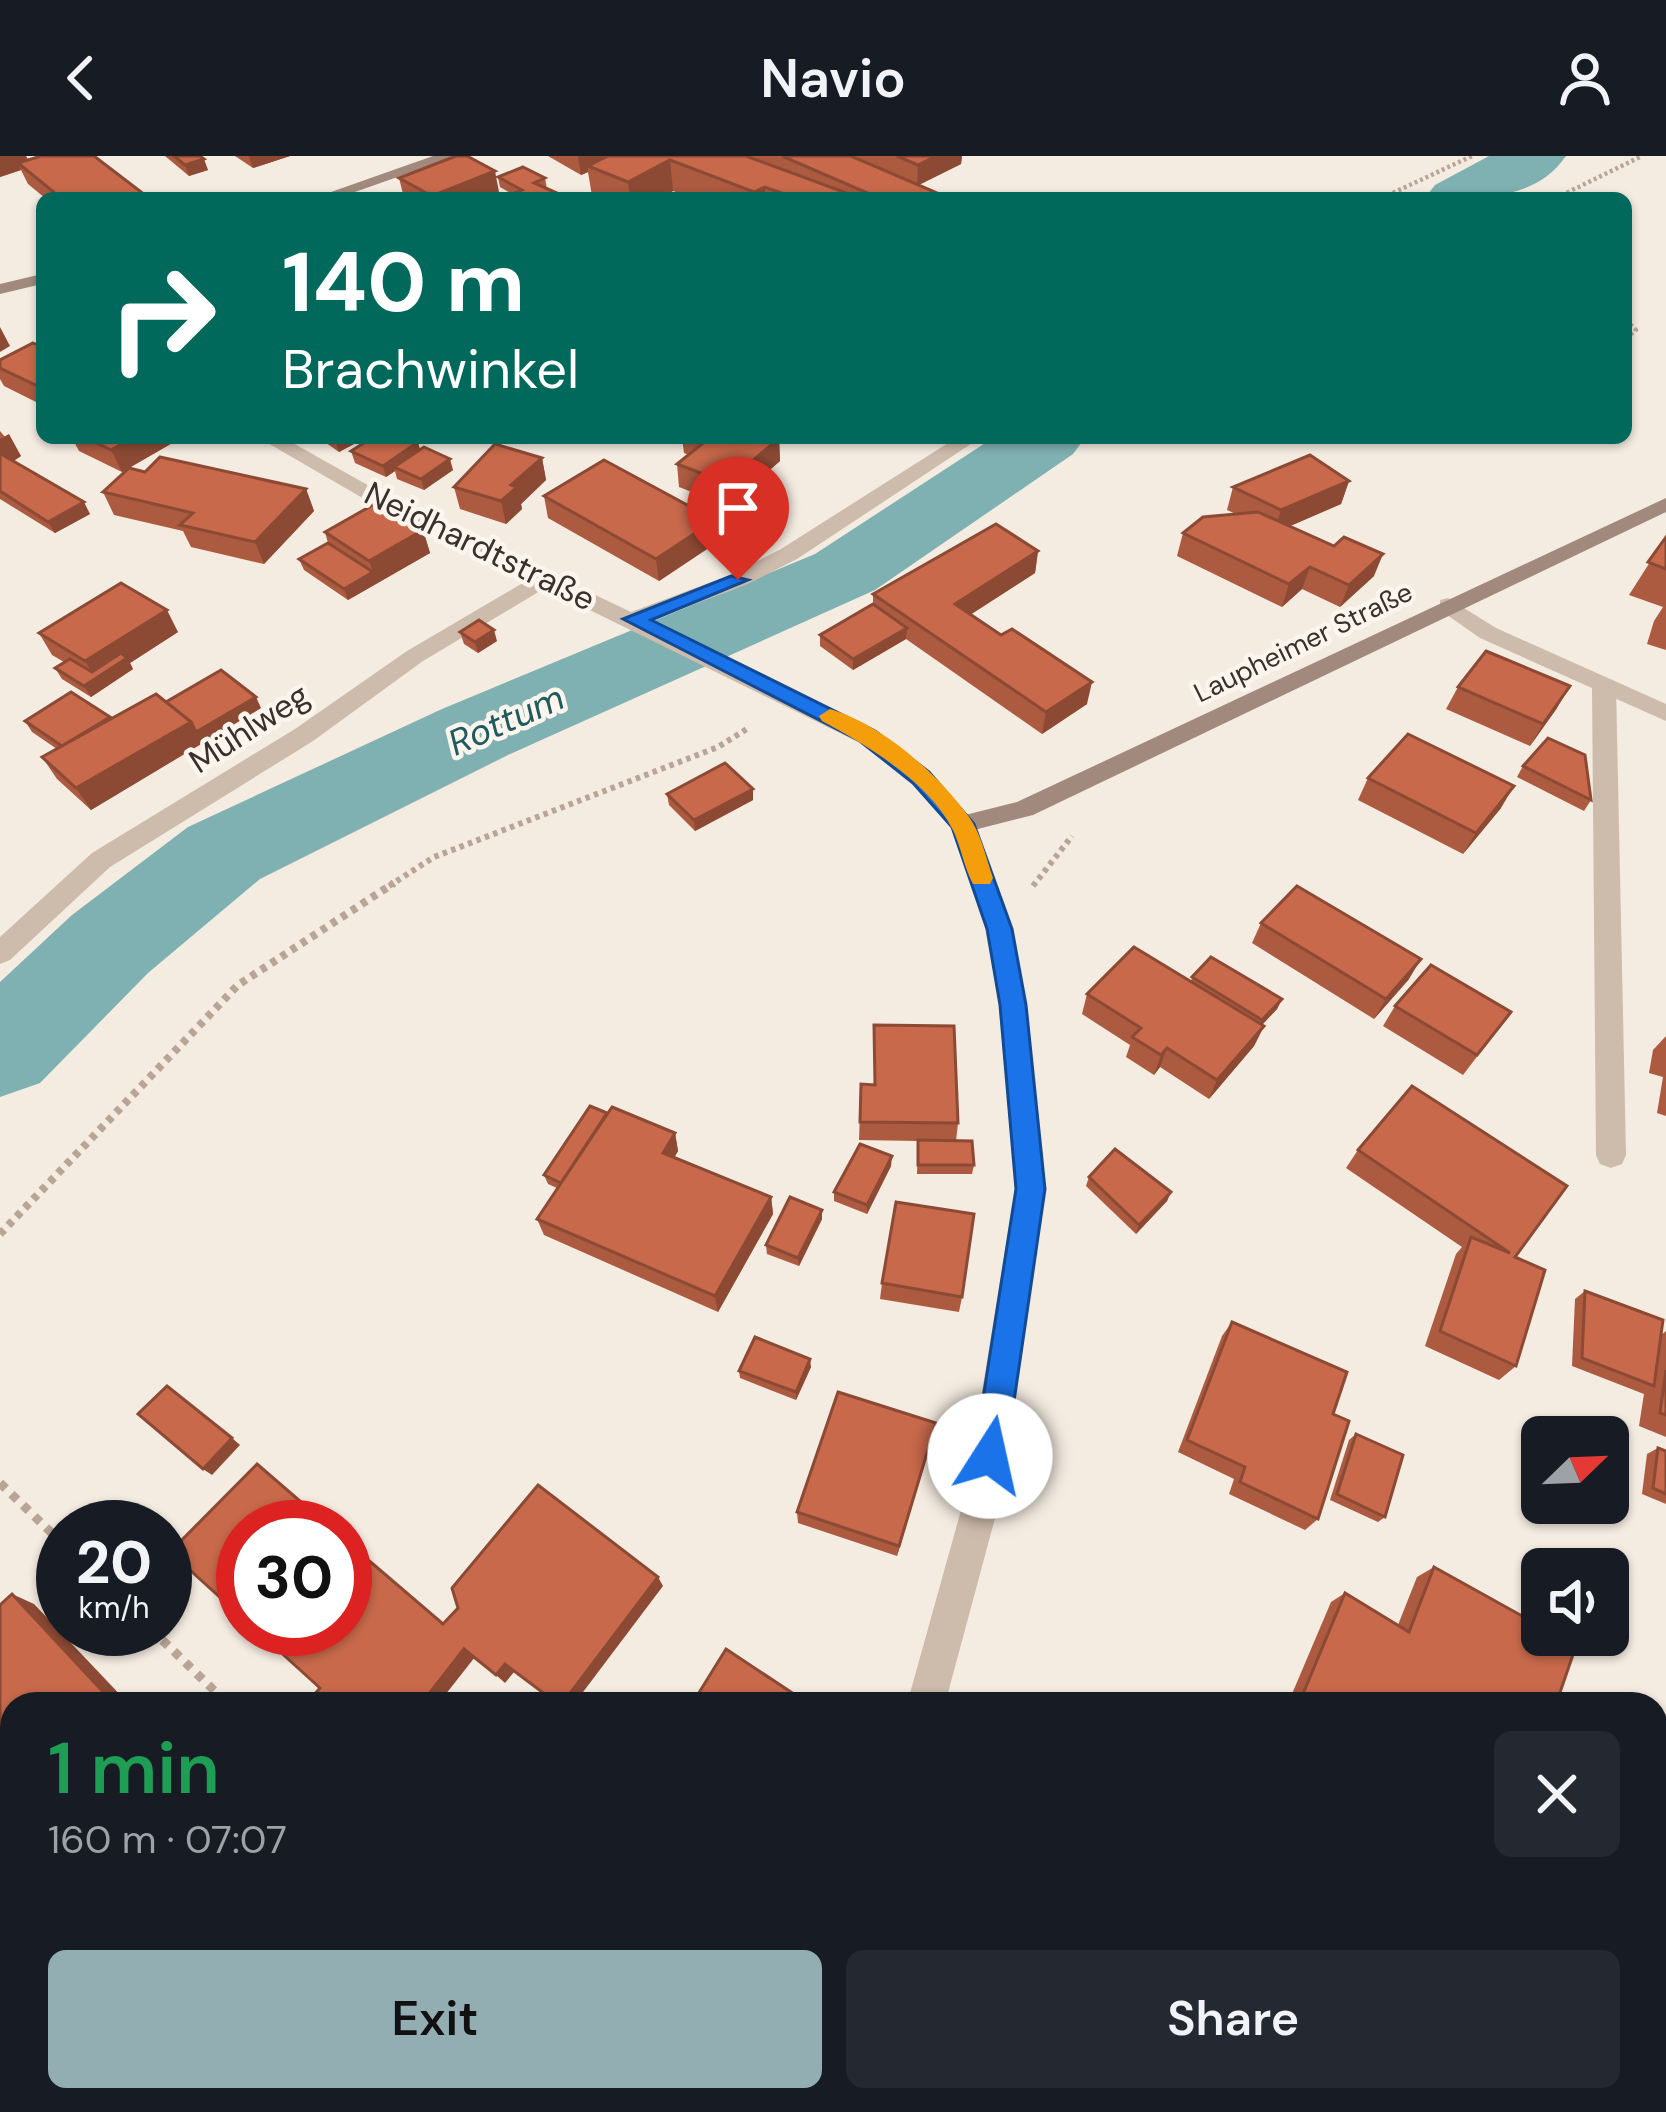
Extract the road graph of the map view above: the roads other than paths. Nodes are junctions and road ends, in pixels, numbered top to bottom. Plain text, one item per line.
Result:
1 (449, 156) edge
2 (340, 192) edge
3 (36, 280) edge
4 (0, 289) edge
5 (280, 444) edge
6 (961, 444) edge
7 (1666, 504) edge
8 (547, 578) junction
9 (1448, 605) junction
10 (644, 624) junction
11 (1604, 687) junction
12 (1666, 713) edge
13 (962, 824) junction
14 (0, 952) edge
15 (1611, 1155) dead end
16 (929, 1692) edge

1 - 2 street
3 - 4 street
5 - 8 street, Neidhardtstraße
6 - 10 street
7 - 9 street, Laupheimer Straße
8 - 10 street, Neidhardtstraße
8 - 14 street, Mühlweg
9 - 11 street
9 - 13 street, Laupheimer Straße
10 - 13 street, Neidhardtstraße
11 - 12 street
11 - 15 street
13 - 16 street, Neidhardtstraße

